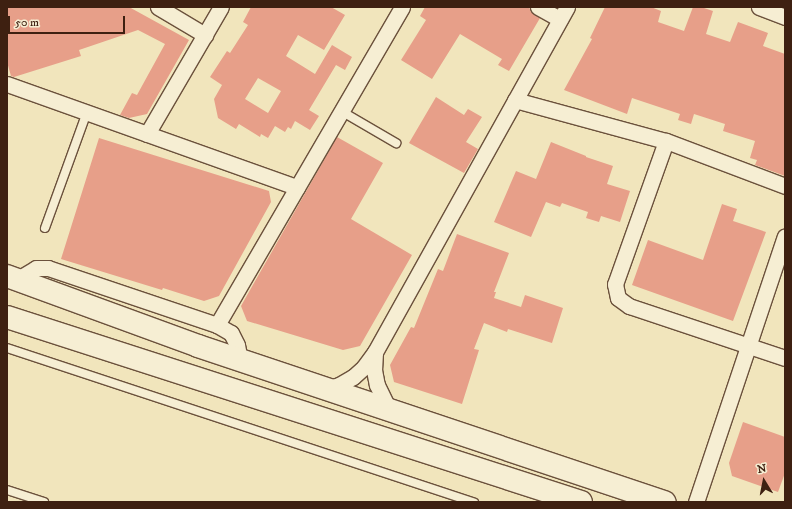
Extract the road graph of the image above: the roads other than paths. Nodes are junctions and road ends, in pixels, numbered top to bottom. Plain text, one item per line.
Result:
1 (158, 7) edge
2 (221, 7) edge
3 (538, 7) edge
4 (759, 7) edge
5 (398, 8) edge
6 (563, 13) edge
7 (785, 17) edge
8 (204, 35) junction
9 (7, 84) edge
10 (515, 100) junction
11 (87, 112) junction
12 (341, 112) junction
13 (147, 134) junction
14 (666, 141) junction
15 (396, 143) dead end
16 (785, 186) edge
17 (297, 187) junction
18 (45, 228) dead end
19 (785, 236) edge
20 (13, 278) edge
21 (7, 317) edge
22 (217, 325) junction
23 (747, 346) junction
24 (7, 348) edge
25 (375, 352) junction
26 (785, 358) edge
27 (240, 361) junction
28 (324, 390) junction
29 (390, 412) junction
30 (7, 490) edge
31 (44, 502) edge
32 (474, 502) edge
33 (581, 502) edge
34 (665, 502) edge
35 (696, 502) edge

1 - 8 street
2 - 8 street
3 - 6 street
4 - 7 street
5 - 12 street
6 - 10 street
8 - 13 street
9 - 11 street
10 - 14 street
10 - 25 street
11 - 13 street
11 - 18 lane
12 - 15 lane
12 - 17 street
13 - 17 street
14 - 16 street
14 - 23 street
17 - 22 street
19 - 23 street
20 - 22 street
20 - 27 main road
21 - 33 main road
22 - 27 street
23 - 26 street
23 - 35 street
24 - 32 lane
25 - 28 street
25 - 29 street
27 - 28 main road
28 - 29 main road
29 - 34 main road
30 - 31 lane

